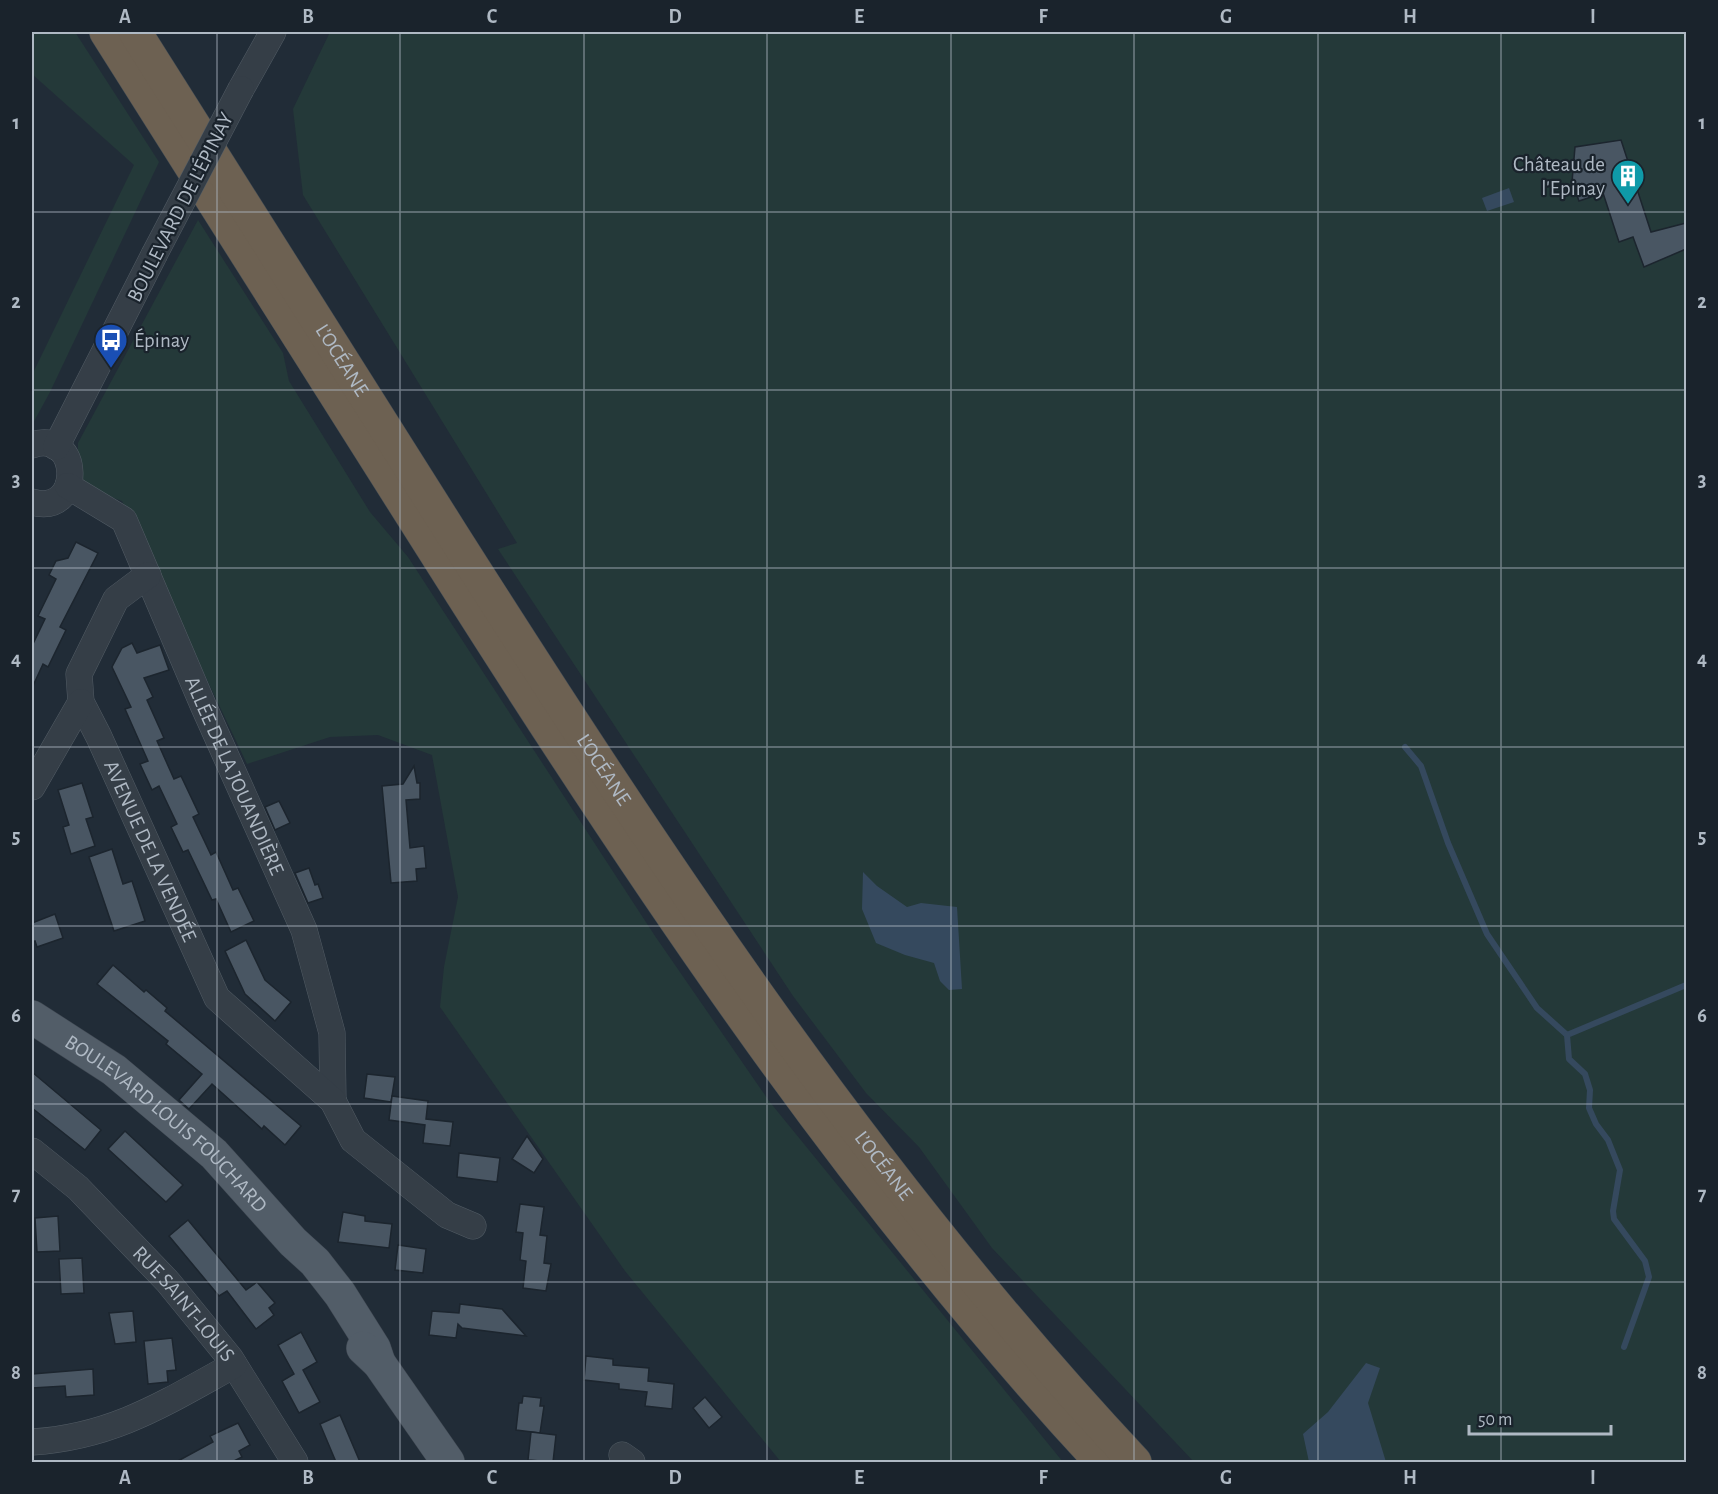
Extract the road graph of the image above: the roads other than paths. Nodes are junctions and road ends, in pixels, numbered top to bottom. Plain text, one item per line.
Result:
1 (106, 32) edge
2 (135, 32) edge
3 (273, 32) edge
4 (44, 446) edge
5 (68, 486) junction
6 (32, 504) edge
7 (148, 575) junction
8 (81, 702) junction
9 (32, 787) edge
10 (32, 1017) edge
11 (333, 1101) junction
12 (37, 1162) edge
13 (473, 1226) dead end
14 (234, 1365) junction
15 (32, 1442) edge
16 (295, 1462) edge
17 (448, 1462) edge
18 (1101, 1462) edge
19 (1135, 1462) edge

1 - 18 highway, L’OCÉANE
2 - 19 highway, L’OCÉANE
3 - 4 street, BOULEVARD DE L'ÉPINAY, bridge
4 - 5 street
5 - 6 street
5 - 7 street, ALLÉE DE LA JOUANDIÈRE
7 - 8 street, AVENUE DE LA VENDÉE
7 - 11 street, ALLÉE DE LA JOUANDIÈRE
8 - 9 street
8 - 11 street, AVENUE DE LA VENDÉE
10 - 17 main road, BOULEVARD LOUIS FOUCHARD
11 - 13 street
12 - 14 street, RUE SAINT-LOUIS
14 - 15 street
14 - 16 street, RUE SAINT-LOUIS

